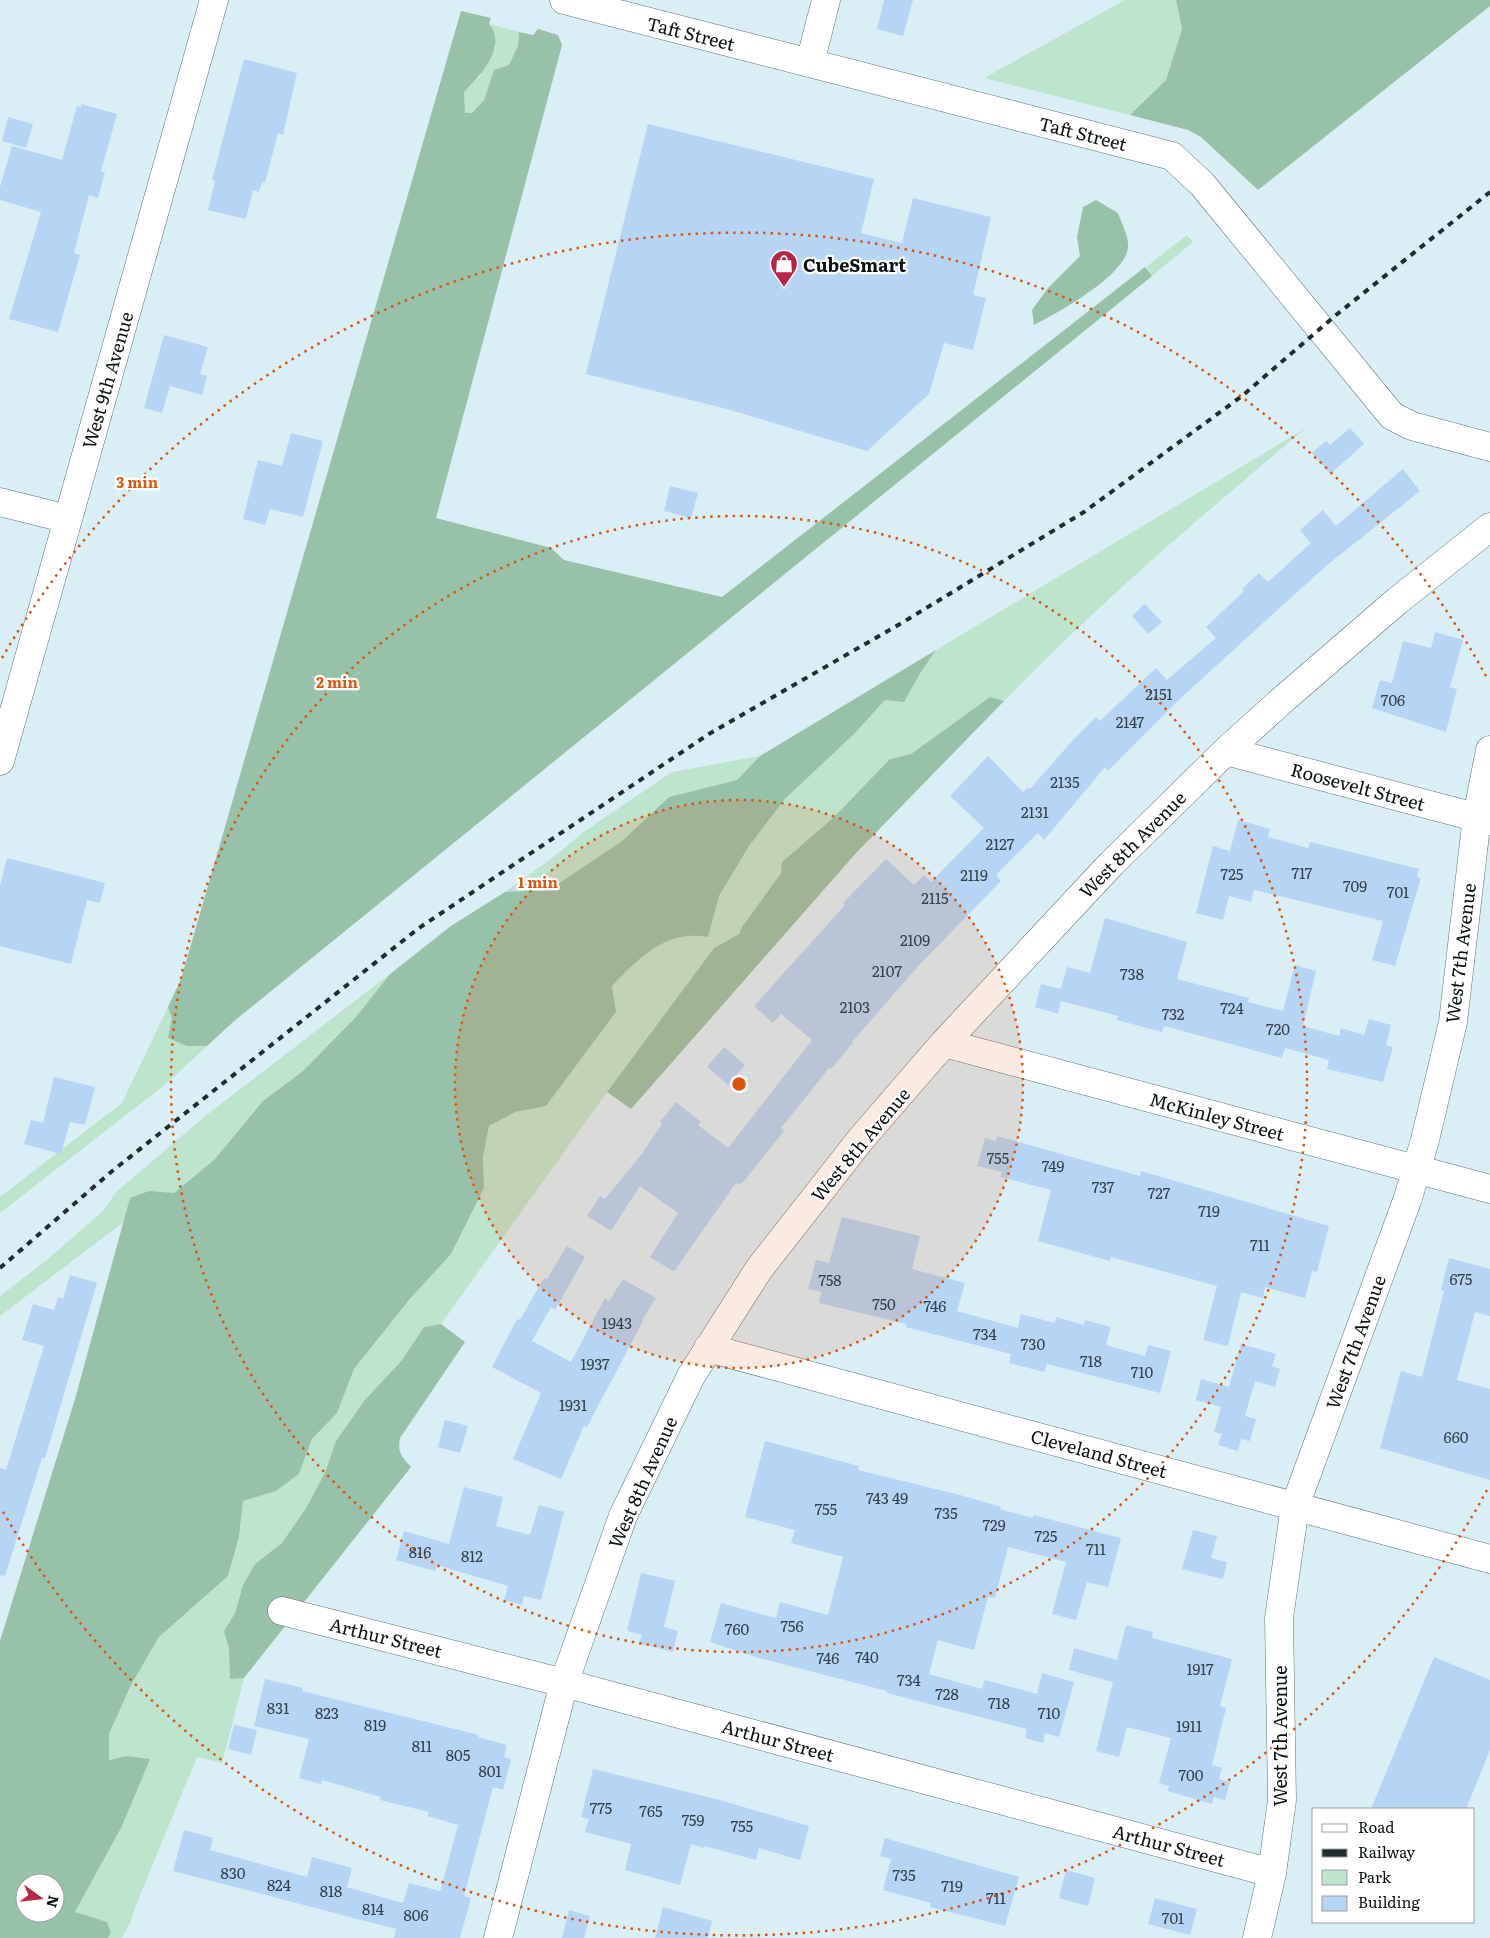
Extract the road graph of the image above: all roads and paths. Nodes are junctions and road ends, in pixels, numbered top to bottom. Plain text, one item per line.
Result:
1 (214, 0) edge
2 (564, 0) edge
3 (826, 0) edge
4 (810, 63) junction
5 (1482, 445) edge
6 (1490, 467) edge
7 (0, 502) edge
8 (68, 519) junction
9 (1490, 527) edge
10 (1490, 750) edge
11 (1226, 751) junction
12 (0, 761) edge
13 (1483, 819) edge
14 (944, 1043) junction
15 (1417, 1169) junction
16 (1490, 1188) edge
17 (708, 1348) junction
18 (1295, 1506) junction
19 (1490, 1559) edge
20 (282, 1611) dead end
21 (564, 1683) junction
22 (1272, 1873) junction
23 (498, 1938) edge
24 (1256, 1938) edge

1 - 8 street, West 9th Avenue
2 - 4 street, Taft Street
3 - 4 street
4 - 5 street, Taft Street
5 - 6 street
7 - 8 street
8 - 12 street, West 9th Avenue
9 - 11 street, West 8th Avenue
10 - 13 street, West 7th Avenue
11 - 13 street, Roosevelt Street
11 - 14 street, West 8th Avenue
13 - 15 street, West 7th Avenue
14 - 15 street, McKinley Street
14 - 17 street, West 8th Avenue
15 - 16 street, McKinley Street
15 - 18 street, West 7th Avenue
17 - 18 street, Cleveland Street
17 - 21 street, West 8th Avenue
18 - 19 street, Cleveland Street
18 - 22 street, West 7th Avenue
20 - 21 street, Arthur Street
21 - 22 street, Arthur Street
21 - 23 street, West 8th Avenue
22 - 24 street, West 7th Avenue

